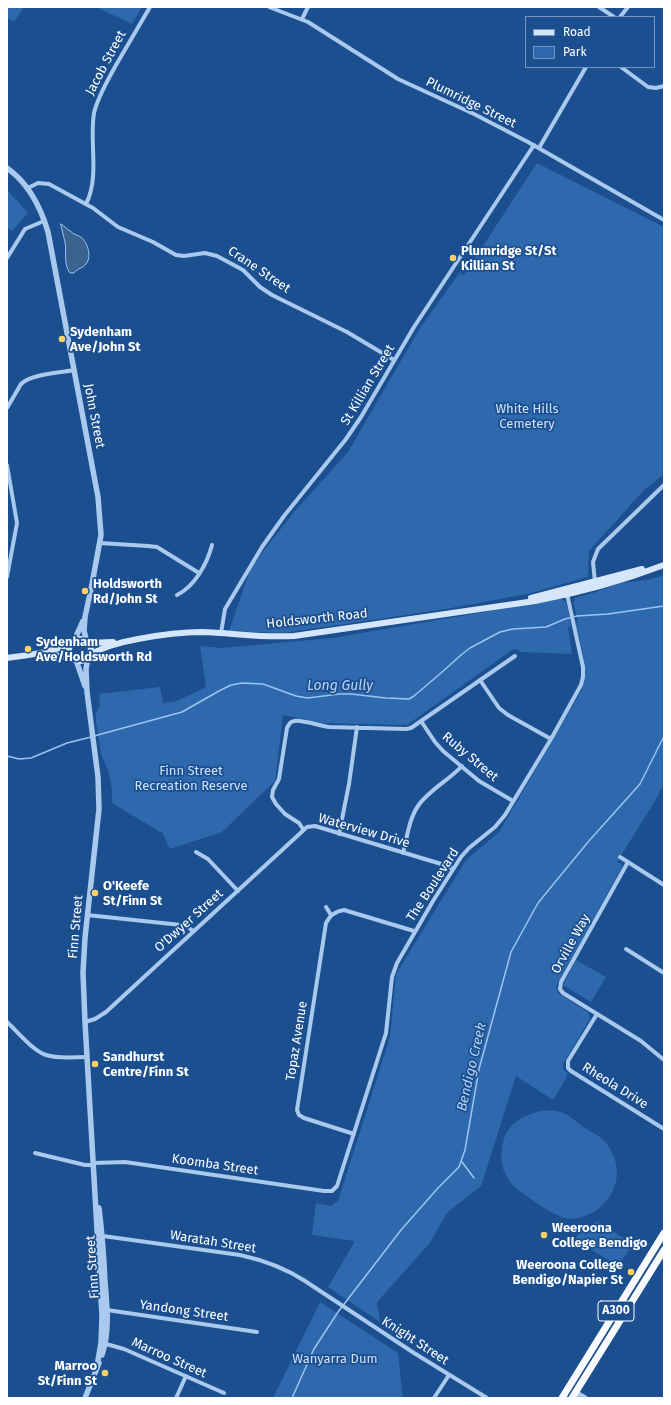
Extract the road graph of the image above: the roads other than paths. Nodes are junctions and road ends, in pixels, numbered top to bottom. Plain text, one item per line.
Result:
1 (150, 7) edge
2 (269, 7) edge
3 (308, 7) edge
4 (599, 7) edge
5 (628, 7) edge
6 (612, 16) edge
7 (621, 16) edge
8 (302, 19) junction
9 (585, 68) edge
10 (622, 68) edge
11 (664, 86) edge
12 (534, 145) junction
13 (539, 148) junction
14 (7, 168) edge
15 (28, 188) junction
16 (86, 204) junction
17 (664, 220) edge
18 (44, 221) junction
19 (7, 258) edge
20 (394, 360) junction
21 (74, 370) junction
22 (7, 408) edge
23 (7, 465) edge
24 (8, 480) edge
25 (664, 485) edge
26 (100, 543) junction
27 (212, 545) dead end
28 (664, 564) edge
29 (199, 573) junction
30 (7, 577) edge
31 (596, 584) junction
32 (567, 592) junction
33 (177, 595) dead end
34 (85, 617) junction
35 (221, 633) junction
36 (126, 641) junction
37 (73, 642) junction
38 (87, 642) junction
39 (39, 654) junction
40 (89, 656) junction
41 (516, 656) dead end
42 (7, 657) edge
43 (74, 659) junction
44 (480, 680) junction
45 (87, 692) junction
46 (421, 721) junction
47 (357, 727) junction
48 (551, 739) junction
49 (462, 766) junction
50 (513, 801) junction
51 (303, 829) junction
52 (339, 834) junction
53 (196, 852) dead end
54 (403, 853) junction
55 (620, 857) dead end
56 (628, 862) junction
57 (453, 869) junction
58 (664, 885) edge
59 (238, 890) junction
60 (326, 907) dead end
61 (87, 915) junction
62 (332, 915) junction
63 (193, 931) junction
64 (414, 931) junction
65 (626, 949) dead end
66 (664, 973) edge
67 (597, 1014) junction
68 (7, 1022) edge
69 (85, 1022) junction
70 (87, 1057) junction
71 (664, 1060) edge
72 (664, 1129) edge
73 (354, 1134) junction
74 (35, 1153) dead end
75 (94, 1164) junction
76 (332, 1191) joint
77 (664, 1233) edge
78 (100, 1236) junction
79 (664, 1250) edge
80 (333, 1300) joint
81 (104, 1310) junction
82 (257, 1332) dead end
83 (103, 1343) junction
84 (449, 1375) junction
85 (186, 1376) junction
86 (224, 1393) dead end
87 (565, 1393) edge
88 (574, 1396) edge
89 (85, 1398) edge
90 (176, 1398) edge
91 (434, 1398) edge
92 (487, 1398) edge
93 (585, 1398) edge

1 - 16 street, Jacob Street
2 - 8 street, Plumridge Street
3 - 8 street
4 - 6 street
5 - 7 street
8 - 12 street, Plumridge Street
9 - 13 street
10 - 11 street
12 - 13 street, Plumridge Street
12 - 20 street, St Killian Street
13 - 17 street, Plumridge Street
14 - 15 street
15 - 16 street, Crane Street
15 - 18 street
16 - 20 street, Crane Street
18 - 19 street
18 - 21 street, John Street
20 - 35 street, St Killian Street
21 - 22 street
21 - 26 street, John Street
23 - 24 street
24 - 30 street
25 - 31 street
26 - 29 street
26 - 34 street, John Street
27 - 29 street
28 - 31 main road, Holdsworth Road
29 - 33 street
31 - 32 main road, Holdsworth Road
32 - 35 main road, Holdsworth Road
32 - 48 street, The Boulevard
34 - 37 street, John Street
34 - 38 street, John Street
35 - 36 main road, Holdsworth Road
36 - 38 main road, Holdsworth Road
36 - 40 main road, Holdsworth Road
37 - 38 main road
37 - 39 main road
37 - 43 main road
38 - 40 main road
39 - 42 main road
39 - 43 main road
40 - 43 main road
40 - 45 street, Finn Street
41 - 44 street, Waterview Drive
43 - 45 street, Finn Street
44 - 46 street, Waterview Drive
44 - 48 street
45 - 61 street, Finn Street
46 - 47 street, Waterview Drive
46 - 49 street, Ruby Street
47 - 51 street, Waterview Drive
47 - 52 street
48 - 50 street, The Boulevard
49 - 50 street, Ruby Street
49 - 54 street
50 - 57 street, The Boulevard
51 - 52 street, Waterview Drive
51 - 59 street, O'Dwyer Street
52 - 54 street, Waterview Drive
53 - 59 street
54 - 57 street, Waterview Drive
55 - 56 street
56 - 58 street
56 - 67 street, Orville Way
57 - 64 street, The Boulevard
59 - 63 street, O'Dwyer Street
60 - 62 street
61 - 63 street
61 - 69 street, Finn Street
62 - 64 street
62 - 73 street, Topaz Avenue
63 - 69 street, O'Dwyer Street
64 - 73 street, The Boulevard
65 - 66 street
67 - 71 street, Orville Way
67 - 72 street, Rheola Drive
68 - 70 street
69 - 70 street, Finn Street
70 - 75 street, Finn Street
73 - 76 street, The Boulevard
74 - 75 street, Koomba Street
75 - 76 street, Koomba Street
75 - 78 street, Finn Street
77 - 87 highway, A300
78 - 80 street, Waratah Street
78 - 81 street, Finn Street
79 - 88 highway, A300
80 - 84 street, Knight Street
81 - 82 street, Yandong Street
81 - 83 street, Finn Street
83 - 85 street, Marroo Street
83 - 89 street, Finn Street
84 - 91 street
84 - 92 street, Knight Street
85 - 86 street, Marroo Street
85 - 90 street
87 - 88 highway
88 - 93 street

